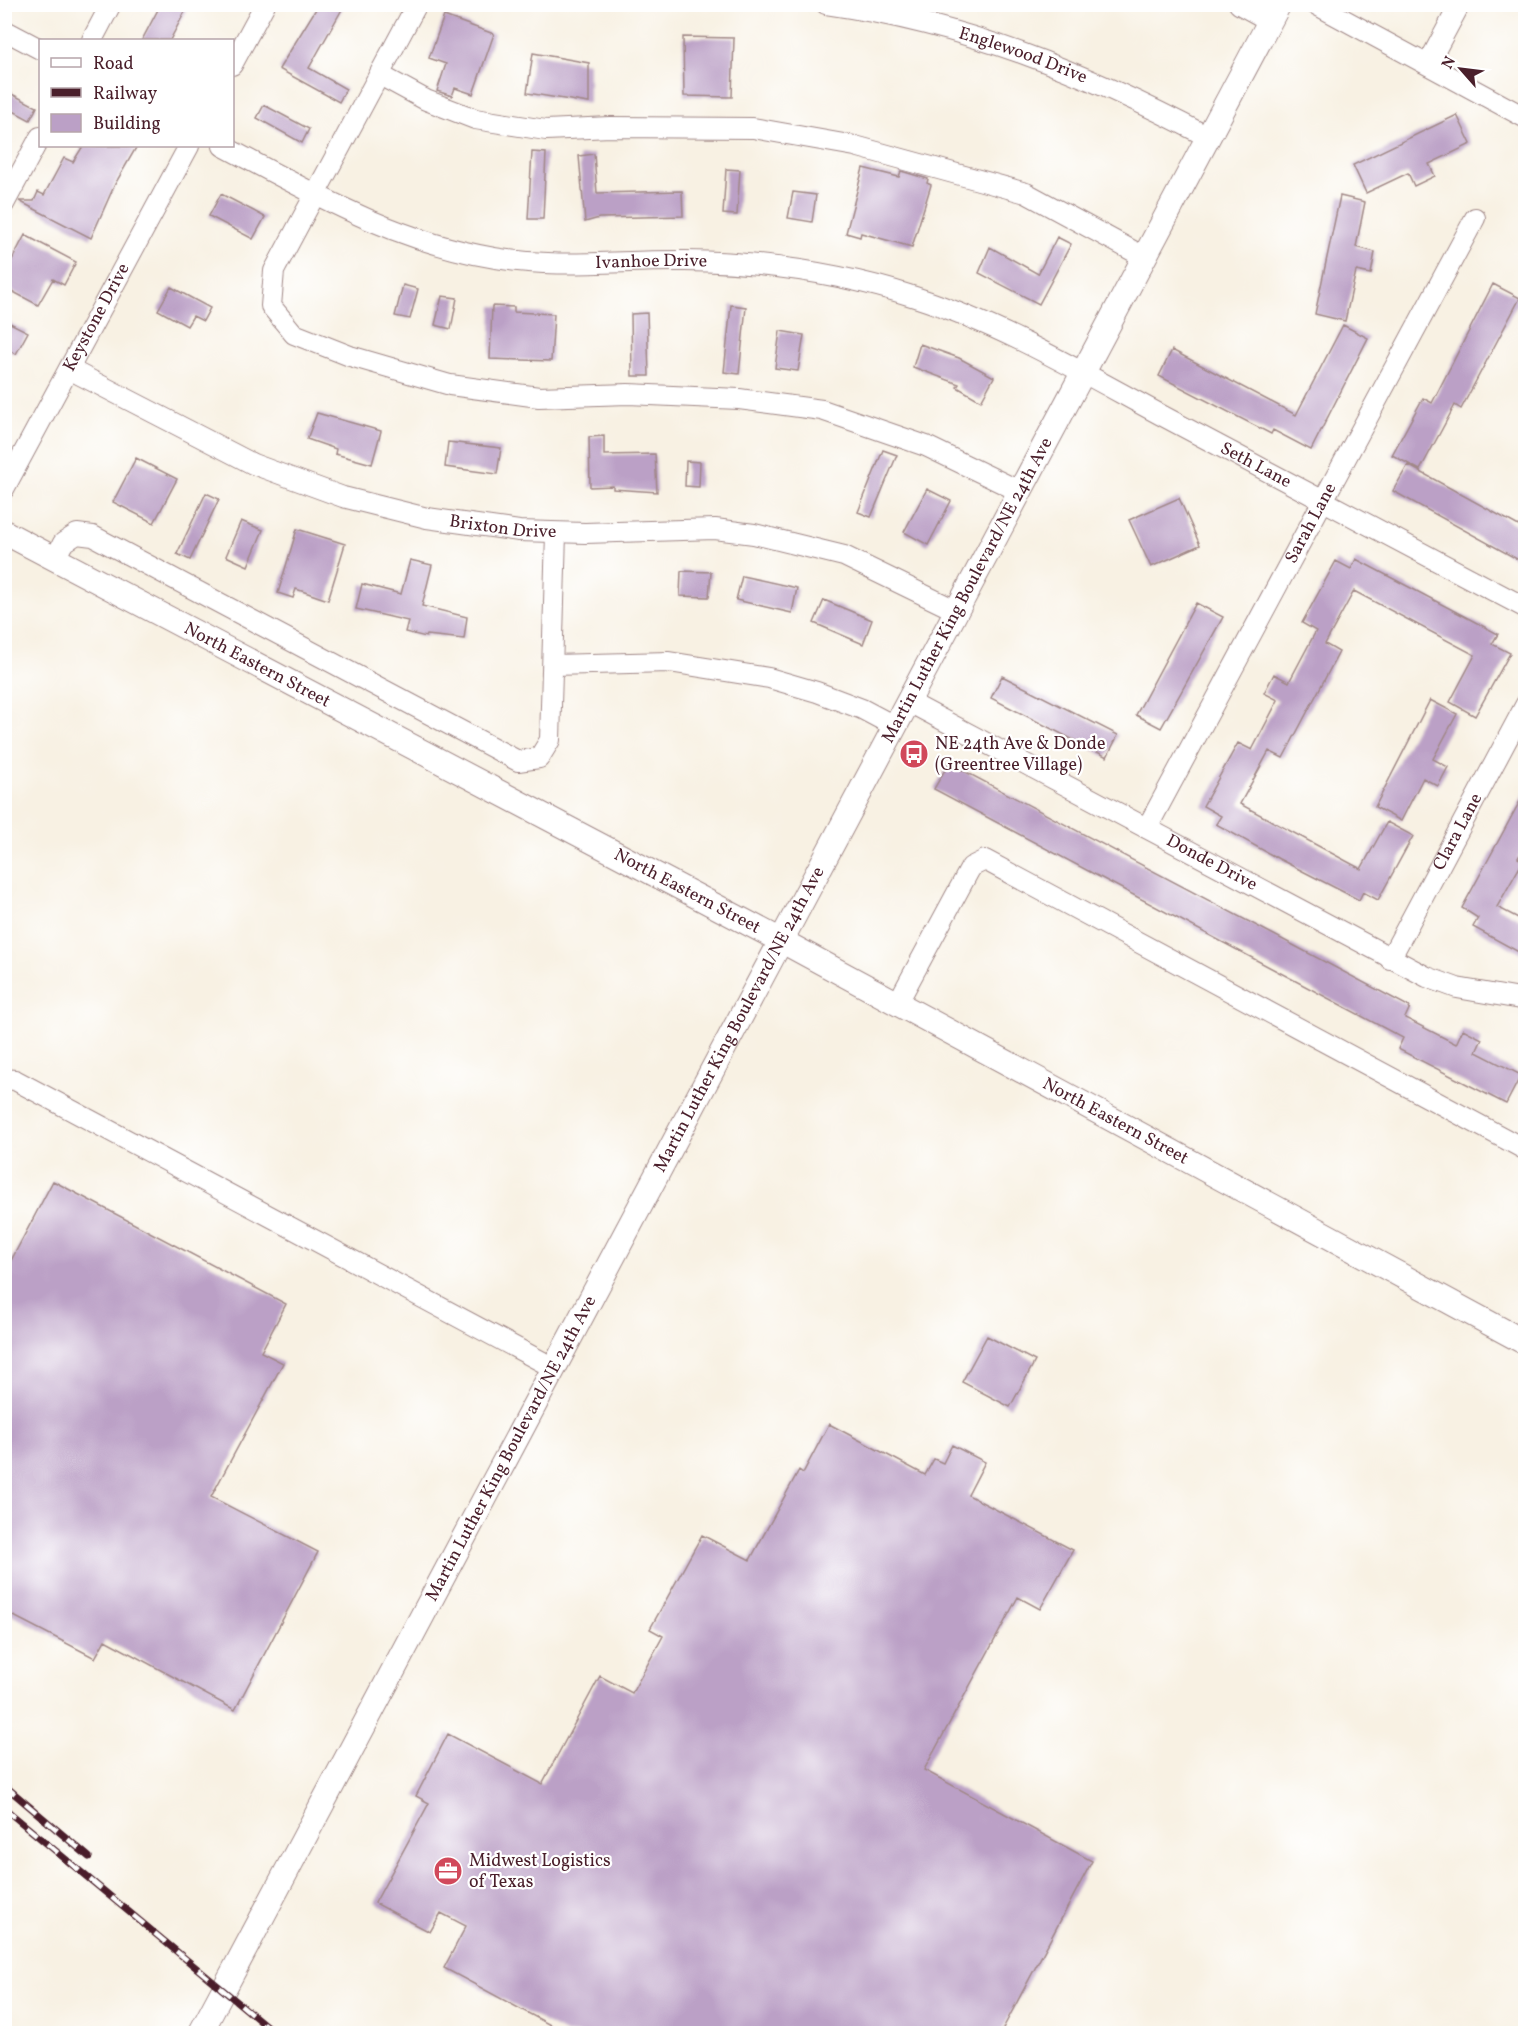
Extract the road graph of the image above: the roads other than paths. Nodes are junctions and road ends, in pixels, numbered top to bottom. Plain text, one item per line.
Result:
1 (111, 4) edge
2 (265, 4) edge
3 (417, 4) edge
4 (826, 4) edge
5 (1239, 4) edge
6 (1315, 4) edge
7 (1460, 4) edge
8 (1274, 13) edge
9 (4, 30) edge
10 (93, 39) edge
11 (39, 48) edge
12 (234, 61) edge
13 (1428, 64) junction
14 (380, 75) junction
15 (1526, 118) edge
16 (1208, 137) junction
17 (39, 139) edge
18 (188, 147) edge
19 (225, 147) edge
20 (314, 194) junction
21 (4, 204) edge
22 (1475, 218) dead end
23 (1144, 257) junction
24 (69, 369) junction
25 (1082, 373) junction
26 (4, 489) edge
27 (1019, 491) junction
28 (1323, 501) junction
29 (4, 532) edge
30 (556, 532) junction
31 (55, 559) junction
32 (1526, 608) edge
33 (955, 610) junction
34 (553, 665) junction
35 (907, 701) junction
36 (1526, 704) edge
37 (894, 726) junction
38 (1147, 828) junction
39 (780, 940) junction
40 (1390, 959) junction
41 (1526, 1000) edge
42 (897, 1004) junction
43 (4, 1079) edge
44 (1526, 1150) edge
45 (1526, 1343) edge
46 (552, 1367) junction
47 (200, 2034) edge

1 - 10 street
2 - 12 street
3 - 14 street
4 - 16 street, Englewood Drive
5 - 8 street
6 - 13 street
7 - 13 street
8 - 16 main road, Martin Luther King Boulevard/NE 24th Ave
9 - 11 street
13 - 15 street
14 - 20 street
14 - 23 street
16 - 23 main road, Martin Luther King Boulevard/NE 24th Ave
17 - 21 street
18 - 24 street, Keystone Drive
19 - 20 street, Ivanhoe Drive
20 - 25 street, Ivanhoe Drive
20 - 27 street
22 - 28 street, Sarah Lane
23 - 25 main road, Martin Luther King Boulevard/NE 24th Ave
24 - 26 street, Keystone Drive
24 - 30 street, Brixton Drive
25 - 27 main road, Martin Luther King Boulevard/NE 24th Ave
25 - 28 street, Seth Lane
27 - 33 main road, Martin Luther King Boulevard/NE 24th Ave
28 - 32 street, Seth Lane
28 - 38 street, Sarah Lane
29 - 31 main road, North Eastern Street
30 - 33 street, Brixton Drive
30 - 34 street
31 - 34 street
31 - 39 main road, North Eastern Street
33 - 35 main road, Martin Luther King Boulevard/NE 24th Ave
34 - 37 street
35 - 37 main road, Martin Luther King Boulevard/NE 24th Ave
35 - 38 street, Donde Drive
36 - 40 street, Clara Lane
37 - 39 main road, Martin Luther King Boulevard/NE 24th Ave
38 - 40 street, Donde Drive
39 - 42 main road, North Eastern Street
39 - 46 main road, Martin Luther King Boulevard/NE 24th Ave
40 - 41 street, Donde Drive
42 - 44 street
42 - 45 main road, North Eastern Street
43 - 46 street
46 - 47 main road, Martin Luther King Boulevard/NE 24th Ave

